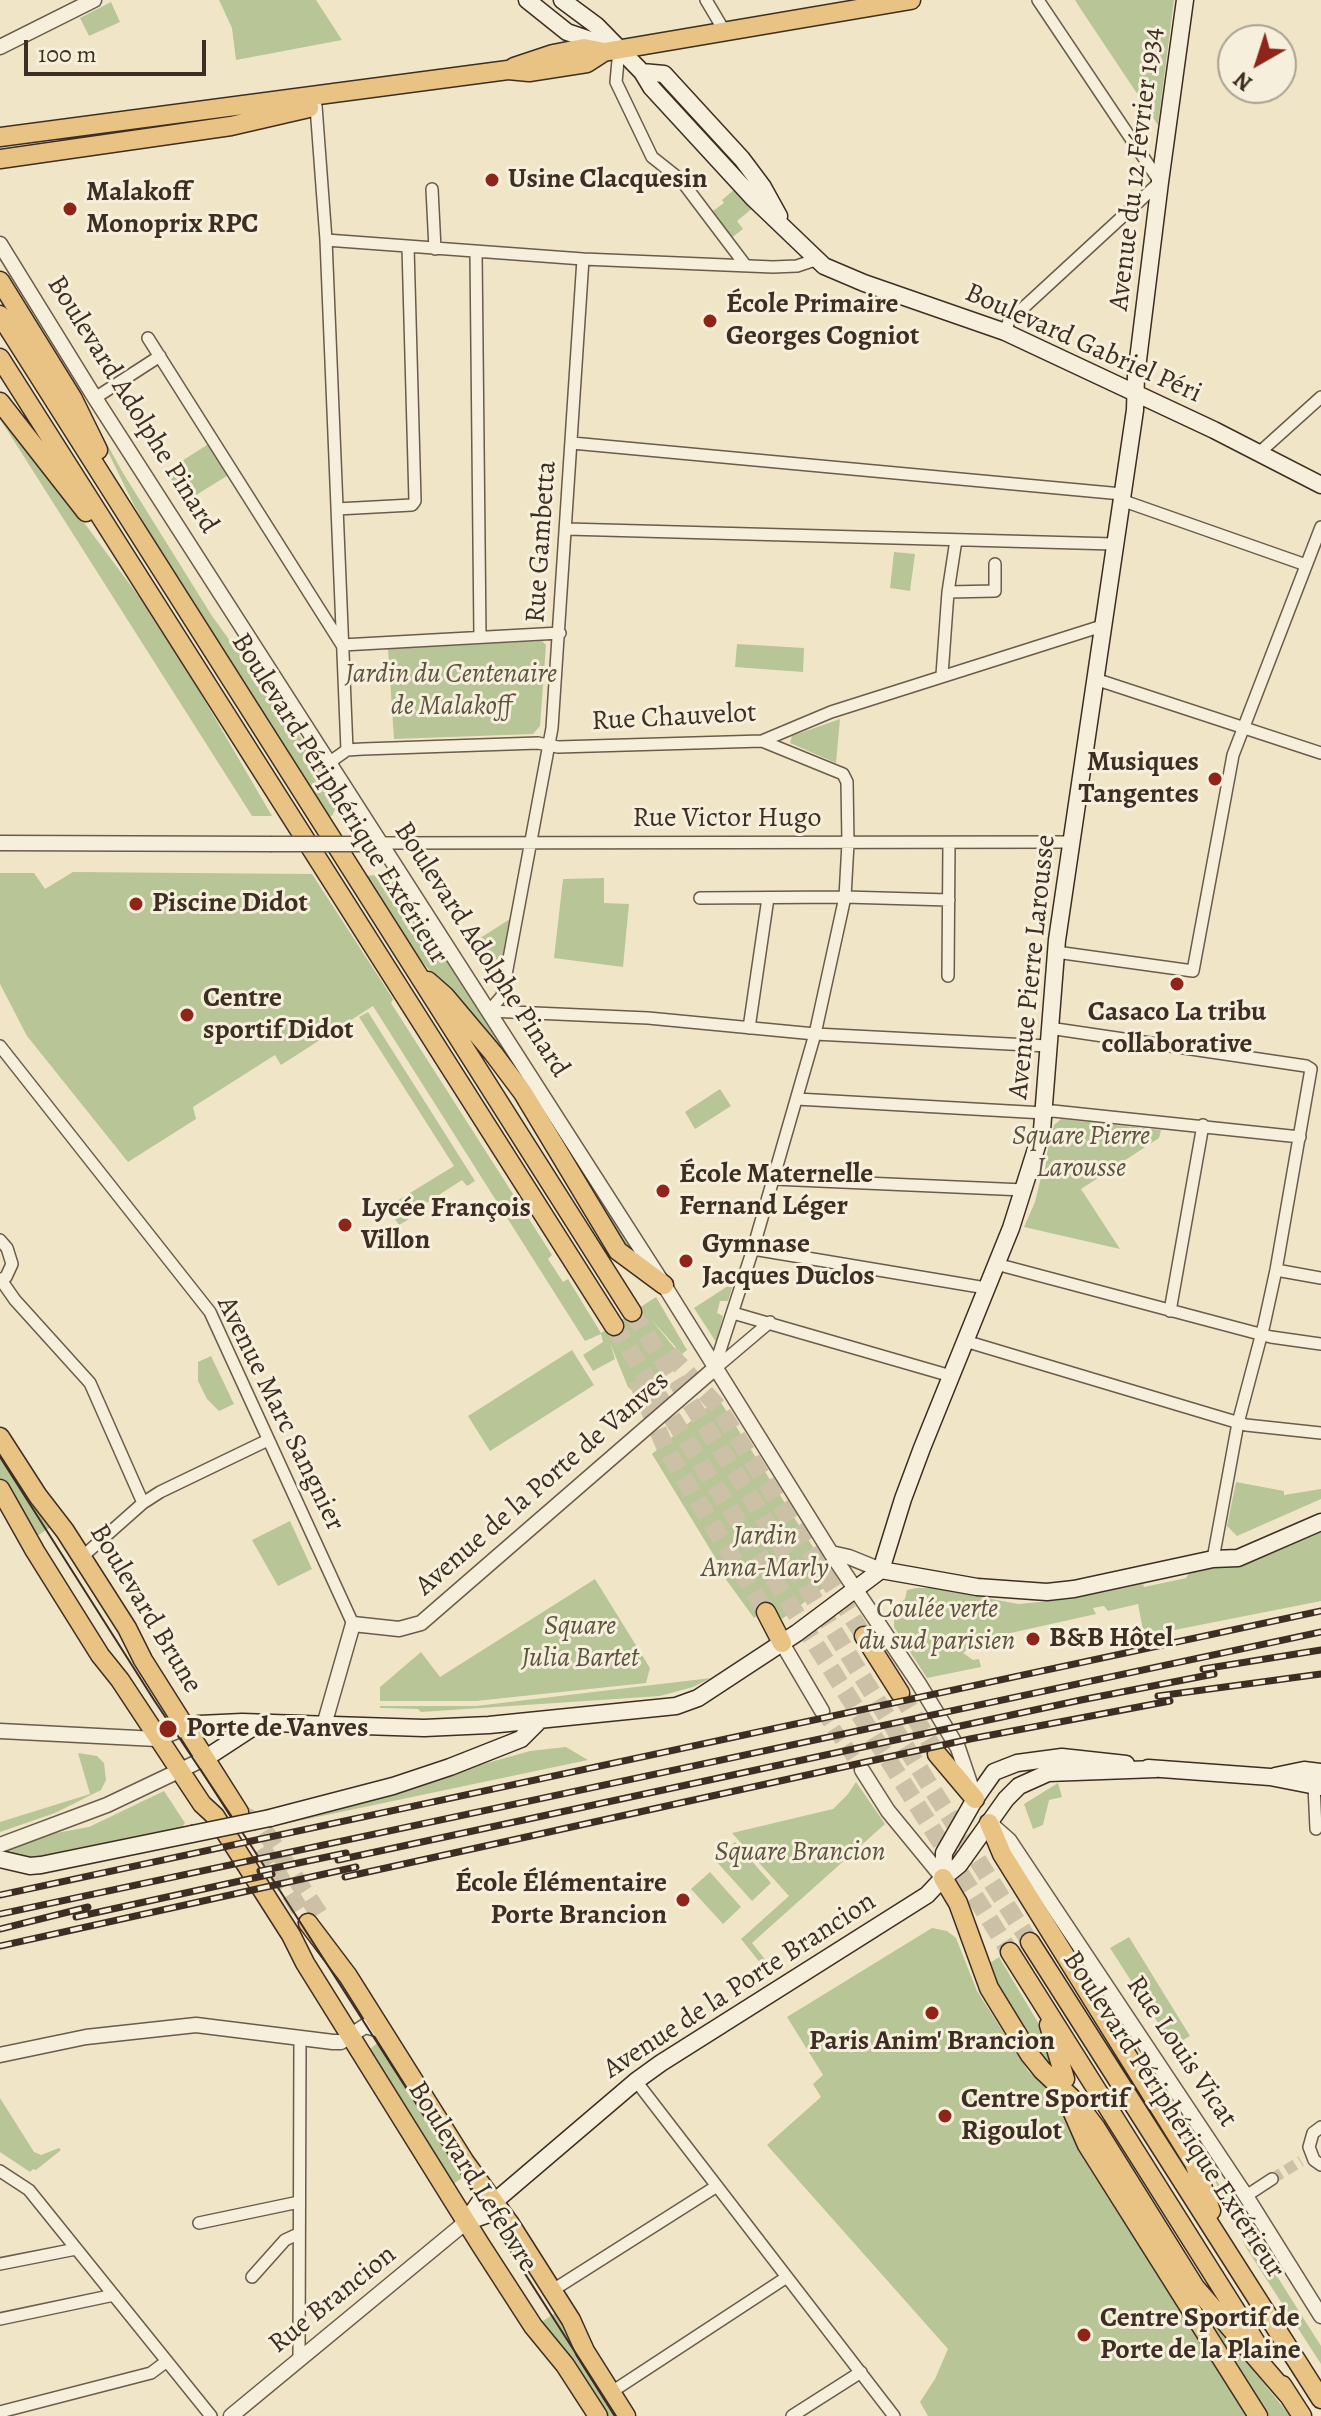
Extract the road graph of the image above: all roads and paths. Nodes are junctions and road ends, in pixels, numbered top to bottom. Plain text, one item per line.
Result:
1 (94, 0) edge
2 (527, 0) edge
3 (562, 0) edge
4 (706, 0) edge
5 (911, 0) edge
6 (1038, 0) edge
7 (1185, 0) edge
8 (838, 6) edge
9 (725, 32) junction
10 (0, 47) edge
11 (611, 51) junction
12 (372, 90) junction
13 (316, 106) junction
14 (0, 137) edge
15 (0, 159) edge
16 (1160, 182) junction
17 (432, 189) dead end
18 (326, 240) junction
19 (0, 244) edge
20 (408, 247) junction
21 (435, 249) junction
22 (476, 252) junction
23 (583, 259) junction
24 (815, 260) junction
25 (746, 266) junction
26 (0, 281) edge
27 (0, 315) edge
28 (1005, 332) junction
29 (148, 338) dead end
30 (160, 356) junction
31 (0, 358) edge
32 (1136, 393) junction
33 (1321, 397) edge
34 (95, 398) junction
35 (0, 402) edge
36 (572, 443) junction
37 (1260, 452) junction
38 (1321, 485) edge
39 (1122, 497) junction
40 (337, 509) junction
41 (1321, 527) edge
42 (136, 528) junction
43 (567, 529) junction
44 (956, 540) junction
45 (1114, 544) junction
46 (995, 564) dead end
47 (1306, 565) junction
48 (134, 569) junction
49 (948, 592) junction
50 (1102, 626) junction
51 (560, 633) junction
52 (480, 637) junction
53 (342, 645) junction
54 (942, 675) junction
55 (1095, 679) junction
56 (1243, 727) junction
57 (762, 741) junction
58 (549, 746) junction
59 (347, 750) junction
60 (1321, 753) edge
61 (330, 762) junction
62 (1072, 842) junction
63 (0, 843) edge
64 (376, 843) junction
65 (848, 843) junction
66 (949, 843) junction
67 (529, 844) junction
68 (845, 897) junction
69 (700, 898) dead end
70 (768, 898) junction
71 (949, 900) junction
72 (1056, 952) junction
73 (411, 966) junction
74 (948, 976) dead end
75 (489, 1011) junction
76 (749, 1028) junction
77 (1049, 1028) junction
78 (815, 1034) junction
79 (0, 1046) edge
80 (1048, 1046) junction
81 (797, 1099) junction
82 (1044, 1113) junction
83 (1203, 1125) junction
84 (1300, 1137) junction
85 (774, 1179) junction
86 (1024, 1190) junction
87 (0, 1240) edge
88 (753, 1249) junction
89 (996, 1264) junction
90 (1276, 1270) junction
91 (1321, 1278) edge
92 (1, 1280) edge
93 (664, 1285) junction
94 (986, 1288) junction
95 (1170, 1311) junction
96 (632, 1312) tunnel mouth
97 (733, 1313) junction
98 (770, 1322) junction
99 (614, 1326) tunnel mouth
100 (1262, 1334) junction
101 (965, 1341) junction
102 (1321, 1344) edge
103 (714, 1369) junction
104 (951, 1376) junction
105 (1238, 1423) junction
106 (1321, 1433) edge
107 (0, 1437) edge
108 (268, 1440) junction
109 (0, 1489) edge
110 (143, 1503) junction
111 (1321, 1510) edge
112 (1321, 1522) edge
113 (831, 1553) junction
114 (82, 1557) junction
115 (1213, 1559) junction
116 (881, 1570) junction
117 (856, 1588) junction
118 (766, 1612) tunnel mouth
119 (353, 1624) junction
120 (864, 1636) tunnel mouth
121 (782, 1643) junction
122 (900, 1693) tunnel mouth
123 (822, 1711) tunnel mouth
124 (539, 1721) junction
125 (258, 1724) junction
126 (324, 1725) junction
127 (185, 1728) junction
128 (0, 1731) edge
129 (157, 1739) junction
130 (937, 1754) tunnel mouth
131 (206, 1758) junction
132 (1156, 1769) junction
133 (862, 1770) tunnel mouth
134 (179, 1771) junction
135 (1319, 1782) edge
136 (975, 1799) junction
137 (239, 1812) tunnel mouth
138 (989, 1823) junction
139 (1316, 1829) dead end
140 (0, 1845) edge
141 (0, 1859) edge
142 (943, 1878) junction
143 (316, 1922) tunnel mouth
144 (1030, 1942) tunnel mouth
145 (1010, 1952) tunnel mouth
146 (1043, 2003) junction
147 (384, 2031) junction
148 (351, 2036) junction
149 (300, 2039) junction
150 (0, 2055) edge
151 (1065, 2079) dead end
152 (636, 2081) junction
153 (1073, 2113) dead end
154 (1321, 2127) edge
155 (1321, 2165) edge
156 (0, 2171) edge
157 (1272, 2179) tunnel mouth
158 (717, 2186) junction
159 (1246, 2196) junction
160 (299, 2202) junction
161 (494, 2202) junction
162 (466, 2222) junction
163 (199, 2223) dead end
164 (298, 2234) junction
165 (1222, 2244) junction
166 (76, 2249) junction
167 (0, 2264) edge
168 (252, 2277) dead end
169 (787, 2277) junction
170 (553, 2290) junction
171 (114, 2295) junction
172 (1321, 2316) edge
173 (0, 2319) edge
174 (299, 2360) junction
175 (167, 2361) junction
176 (861, 2372) junction
177 (610, 2393) junction
178 (1288, 2395) junction
179 (1320, 2397) edge
180 (0, 2412) edge
181 (211, 2416) edge
182 (231, 2416) edge
183 (598, 2416) edge
184 (626, 2416) edge
185 (792, 2416) edge
186 (894, 2416) edge
187 (1258, 2416) edge
188 (1302, 2416) edge

1 - 10 street
2 - 11 main road
3 - 11 main road, Boulevard Gabriel Péri
4 - 9 street
5 - 8 main road
6 - 16 street
7 - 16 main road, Avenue du 12 Février 1934
8 - 9 main road
9 - 11 main road
11 - 12 main road
11 - 24 main road, Boulevard Gabriel Péri
11 - 25 street
12 - 13 main road
12 - 14 main road
13 - 15 main road
13 - 18 street
16 - 28 street
16 - 32 main road, Avenue du 12 Février 1934
17 - 21 street
18 - 20 street
18 - 40 street
19 - 34 street, Boulevard Adolphe Pinard
20 - 21 street
20 - 40 street
21 - 22 street
22 - 23 street
22 - 52 street
23 - 25 street
23 - 36 street, Rue Gambetta
24 - 25 street
24 - 28 main road, Boulevard Gabriel Péri
26 - 42 main road
27 - 42 main road, Boulevard Périphérique Extérieur
28 - 32 main road, Boulevard Gabriel Péri
29 - 30 street
30 - 34 street
30 - 53 street
31 - 48 main road
32 - 37 main road, Boulevard Gabriel Péri
32 - 39 main road, Avenue Pierre Larousse
33 - 37 street
34 - 61 street, Boulevard Adolphe Pinard
35 - 48 main road
36 - 39 street
36 - 43 street, Rue Gambetta
37 - 38 main road, Boulevard Gabriel Péri
39 - 45 main road, Avenue Pierre Larousse
39 - 47 street
40 - 53 street
41 - 47 street
42 - 73 main road, Boulevard Périphérique Extérieur
43 - 44 street
43 - 51 street, Rue Gambetta
44 - 45 street
44 - 49 street
45 - 50 main road, Avenue Pierre Larousse
46 - 49 street
47 - 56 street
48 - 99 main road
49 - 54 street
50 - 54 street, Rue Chauvelot
50 - 55 main road, Avenue Pierre Larousse
51 - 52 street
51 - 58 street, Rue Gambetta
52 - 53 street
53 - 59 street
54 - 57 street, Rue Chauvelot
55 - 56 street
55 - 62 main road, Avenue Pierre Larousse
56 - 60 street
56 - 72 street
57 - 58 street, Rue Chauvelot
57 - 65 street
58 - 59 street, Rue Chauvelot
58 - 67 street, Rue Gambetta
59 - 61 street
61 - 64 street, Boulevard Adolphe Pinard
62 - 66 street, Rue Victor Hugo
62 - 72 main road, Avenue Pierre Larousse
63 - 64 street, bridge
64 - 67 street, Rue Victor Hugo
64 - 75 street, Boulevard Adolphe Pinard
65 - 66 street, Rue Victor Hugo
65 - 67 street, Rue Victor Hugo
65 - 68 street
66 - 71 street
67 - 75 street, Rue Gambetta
68 - 70 street
68 - 71 street
68 - 78 street
69 - 70 street
70 - 76 street
71 - 74 street
72 - 77 main road, Avenue Pierre Larousse
73 - 93 main road
73 - 96 main road, Boulevard Périphérique Extérieur
75 - 76 street
75 - 93 street, Boulevard Adolphe Pinard
76 - 78 street
77 - 80 main road, Avenue Pierre Larousse
77 - 84 street
78 - 80 street
78 - 81 street
79 - 108 street, Avenue Marc Sangnier
80 - 82 main road, Avenue Pierre Larousse
81 - 82 street
81 - 85 street
82 - 83 street
82 - 86 main road, Avenue Pierre Larousse
83 - 84 street
83 - 95 street
84 - 90 street
85 - 86 street
85 - 88 street
86 - 89 main road, Avenue Pierre Larousse
87 - 92 street
88 - 94 street
88 - 97 street
89 - 94 main road, Avenue Pierre Larousse
89 - 95 street
90 - 91 street
90 - 100 street
92 - 110 street
93 - 103 street, Boulevard Adolphe Pinard
94 - 101 main road, Avenue Pierre Larousse
95 - 100 street
97 - 98 street
97 - 103 street
98 - 103 street
98 - 104 street
100 - 102 street
100 - 105 street
101 - 104 main road, Avenue Pierre Larousse
101 - 105 street
103 - 113 street, Boulevard Adolphe Pinard
103 - 119 street, Avenue de la Porte de Vanves
104 - 116 main road, Avenue Pierre Larousse
105 - 106 street
105 - 115 street
107 - 114 main road, Boulevard Brune
108 - 110 street
108 - 119 street, Avenue Marc Sangnier
109 - 129 main road, Boulevard Brune
110 - 114 street
111 - 115 main road
112 - 115 main road
113 - 116 street
113 - 117 street, Boulevard Adolphe Pinard
114 - 127 main road, Boulevard Brune
115 - 116 main road
116 - 117 main road
117 - 121 main road
117 - 136 street, Boulevard Adolphe Pinard
118 - 121 main road
119 - 126 street
120 - 122 main road
121 - 123 street
121 - 124 main road
124 - 126 main road
124 - 141 main road, bridge
125 - 126 main road
125 - 127 main road
125 - 131 main road
127 - 129 street
127 - 131 main road, Boulevard Brune
128 - 129 street
129 - 134 main road, Boulevard Brune
130 - 136 main road
131 - 134 street
131 - 137 main road, Boulevard Brune
132 - 135 main road
132 - 136 main road
132 - 138 main road, Avenue de la Porte Brancion
133 - 142 street
134 - 140 street
134 - 148 main road, Boulevard Lefebvre
135 - 139 street
136 - 138 main road
136 - 142 main road
138 - 142 main road, Avenue de la Porte Brancion
138 - 159 street, Rue Louis Vicat
138 - 165 main road
142 - 152 main road, Avenue de la Porte Brancion
142 - 178 main road
143 - 147 main road, Boulevard Lefebvre
144 - 165 main road, Boulevard Périphérique Extérieur
145 - 146 main road
146 - 151 main road
146 - 178 main road
147 - 148 street
147 - 161 main road, Boulevard Lefebvre
148 - 149 street
148 - 162 main road, Boulevard Lefebvre
149 - 150 street
149 - 160 street
152 - 158 street
152 - 161 main road, Avenue de la Porte Brancion
153 - 187 main road
154 - 155 street
156 - 166 street
157 - 159 street
158 - 169 street
158 - 170 street
159 - 172 street, Rue Louis Vicat
160 - 163 street
160 - 164 street
161 - 162 main road, Avenue de la Porte Brancion
161 - 170 main road, Boulevard Lefebvre
162 - 174 street, Rue Brancion
162 - 183 main road, Boulevard Lefebvre
164 - 168 street
164 - 174 street
165 - 179 main road, Boulevard Périphérique Extérieur
166 - 167 street
166 - 171 street
169 - 176 street
169 - 177 street
170 - 177 main road, Boulevard Lefebvre
171 - 173 street
171 - 175 street
174 - 182 street, Rue Brancion
175 - 180 street
175 - 181 street
176 - 185 street
176 - 186 street
177 - 184 main road, Boulevard Lefebvre
178 - 188 main road

